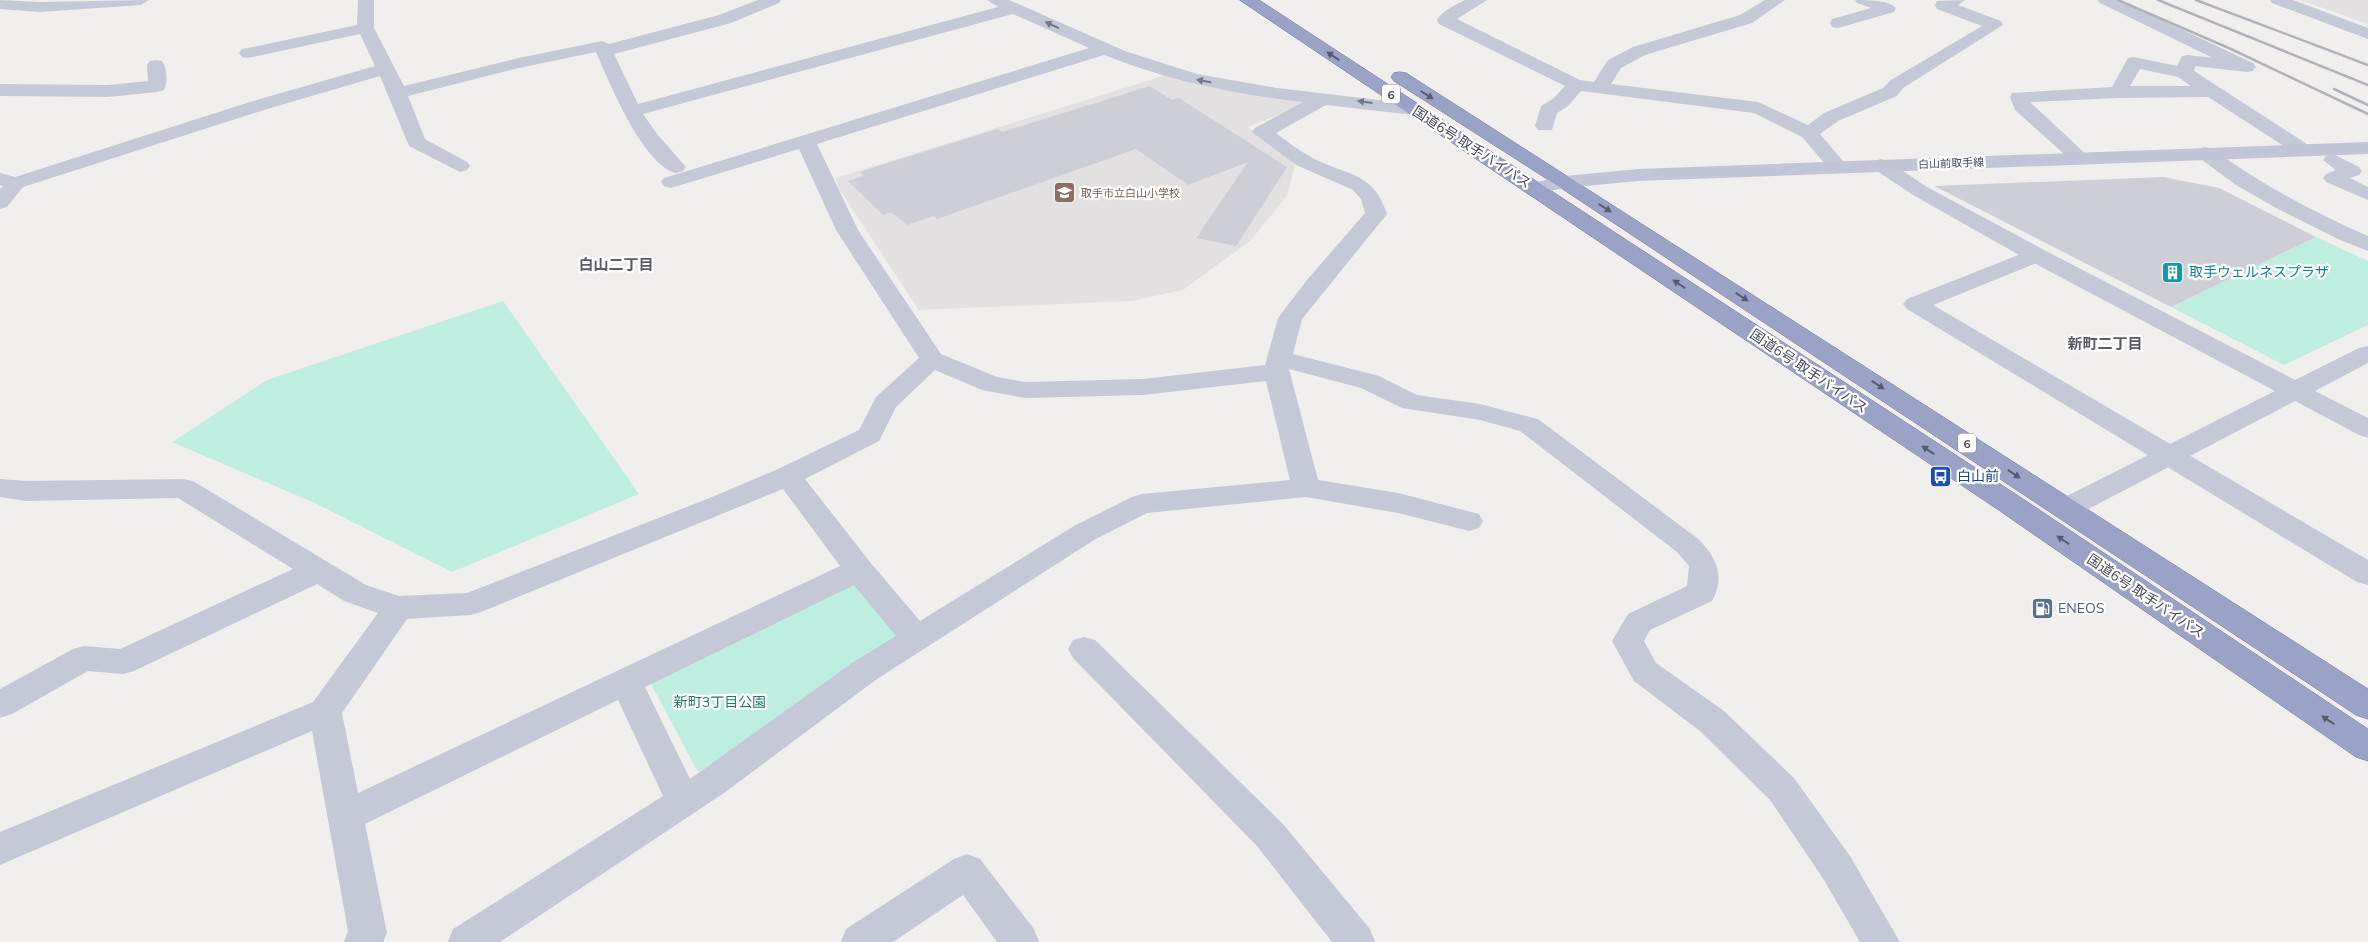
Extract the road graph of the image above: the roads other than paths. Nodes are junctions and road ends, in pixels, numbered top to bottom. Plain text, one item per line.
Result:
1 (141, 0) edge
2 (366, 0) edge
3 (773, 0) edge
4 (995, 0) edge
5 (1041, 0) edge
6 (1248, 0) edge
7 (1278, 0) edge
8 (1479, 0) edge
9 (1743, 0) edge
10 (1863, 0) edge
11 (1957, 0) edge
12 (2106, 0) edge
13 (2278, 0) edge
14 (1774, 3) edge
15 (0, 4) edge
16 (1021, 11) junction
17 (1311, 22) dead end
18 (1838, 23) dead end
19 (365, 28) junction
20 (2368, 34) edge
21 (1105, 49) junction
22 (604, 52) junction
23 (248, 53) dead end
24 (1126, 58) junction
25 (156, 65) dead end
26 (386, 69) junction
27 (1386, 69) dead end
28 (2184, 73) junction
29 (1576, 85) junction
30 (1600, 87) junction
31 (0, 90) edge
32 (2210, 91) junction
33 (2118, 92) junction
34 (398, 93) junction
35 (1325, 98) junction
36 (1414, 109) junction
37 (633, 111) junction
38 (1545, 126) dead end
39 (1809, 134) junction
40 (808, 146) junction
41 (2368, 148) edge
42 (2303, 150) junction
43 (2205, 153) junction
44 (2080, 158) junction
45 (2333, 160) dead end
46 (1881, 165) junction
47 (460, 166) dead end
48 (1838, 167) junction
49 (8, 181) edge
50 (1565, 182) junction
51 (1534, 188) junction
52 (2368, 194) edge
53 (0, 203) edge
54 (2368, 244) edge
55 (2036, 255) junction
56 (2368, 353) edge
57 (932, 359) junction
58 (1279, 365) junction
59 (2296, 390) junction
60 (2368, 429) edge
61 (2169, 456) junction
62 (788, 476) junction
63 (0, 488) edge
64 (1306, 488) junction
65 (2067, 508) junction
66 (1469, 521) dead end
67 (858, 570) junction
68 (317, 571) junction
69 (2368, 574) edge
70 (398, 608) junction
71 (917, 639) junction
72 (1084, 649) dead end
73 (626, 682) junction
74 (0, 705) edge
75 (2368, 706) edge
76 (326, 711) junction
77 (2368, 747) edge
78 (684, 802) junction
79 (346, 816) junction
80 (0, 849) edge
81 (363, 942) edge
82 (467, 942) edge
83 (860, 942) edge
84 (1020, 942) edge
85 (1356, 942) edge
86 (1881, 942) edge

1 - 15 street
2 - 19 street
3 - 22 street
4 - 16 street
5 - 16 street
36 -> 6 highway, 国道6号 取手バイパス / 6
7 - 17 highway
8 - 29 street
9 - 14 street
10 - 18 street
11 - 39 street
12 - 28 street
13 - 20 street
14 - 30 street
21 -> 16 street
16 - 37 street
19 - 23 street
19 - 26 street
21 - 24 street
21 - 40 street
22 - 34 street
22 - 37 street
35 -> 24 street
24 - 40 street
25 - 31 street
26 - 34 street
26 - 49 street
27 -> 50 highway, 国道6号 取手バイパス / 6
28 - 32 street
28 - 33 street
29 - 30 street
29 - 38 street
30 - 39 street
32 - 33 street
32 - 42 street
33 - 44 street
34 - 47 street
36 -> 35 street
35 - 58 street
36 - 51 highway, 国道6号 取手バイパス / 6
37 - 40 street
39 - 48 street
40 - 57 street
41 - 42 main road, 白山前取手線
42 - 43 main road, 白山前取手線
43 - 44 main road, 白山前取手線
43 - 54 street
44 - 46 main road, 白山前取手線
45 - 52 street
46 - 48 main road, 白山前取手線
46 - 55 street
48 - 50 main road, 白山前取手線
49 - 53 street
50 - 51 main road, 白山前取手線
50 -> 65 highway, 国道6号 取手バイパス / 6
77 -> 51 highway, 国道6号 取手バイパス / 6
55 - 59 street
55 - 61 street
56 - 59 street
57 - 58 street
57 - 62 street
58 - 64 street
58 - 86 street
59 - 60 street
59 - 61 street
61 - 65 street
61 - 69 street
62 - 67 street
62 - 70 street
63 - 68 street
64 - 66 street
64 - 71 street
65 - 75 highway, 国道6号 取手バイパス / 6
67 - 71 street
67 - 73 street
68 - 70 street
68 - 74 street
70 - 76 street
71 - 78 street
72 - 85 street
73 - 78 street
73 - 79 street
76 - 79 street
76 - 80 street
78 - 82 street
79 - 81 street
83 - 84 street

